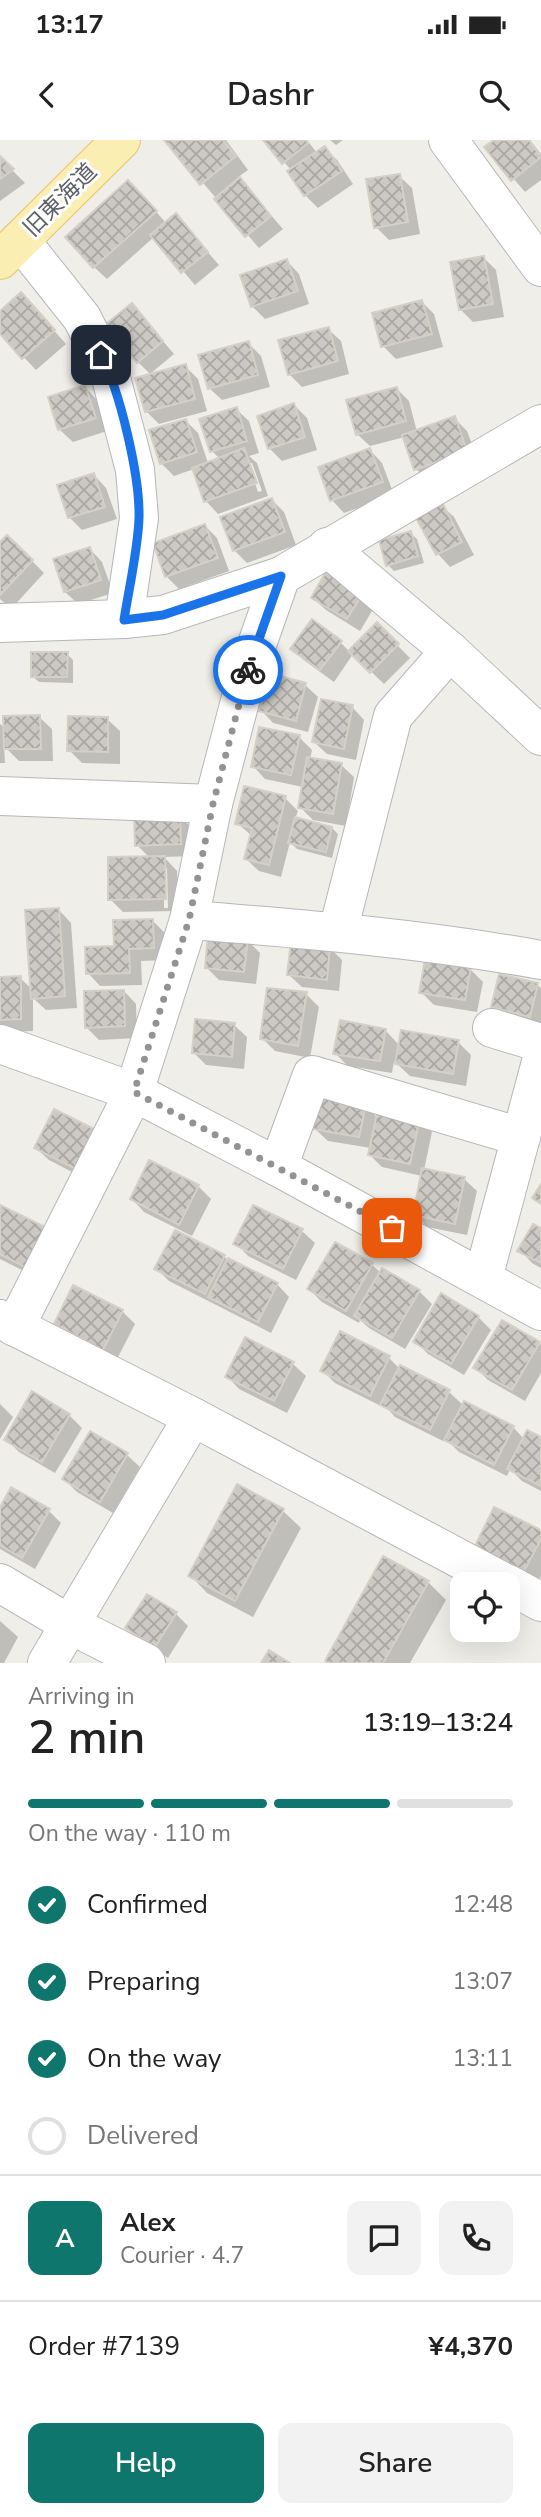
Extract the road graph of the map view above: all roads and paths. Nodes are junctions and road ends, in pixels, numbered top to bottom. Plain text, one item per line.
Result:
1 (121, 140) edge
2 (448, 140) edge
3 (10, 250) edge
4 (538, 256) edge
5 (541, 424) edge
6 (327, 548) junction
7 (281, 576) junction
8 (124, 620) junction
9 (0, 623) edge
10 (450, 651) junction
11 (541, 736) edge
12 (0, 796) edge
13 (213, 804) junction
14 (189, 920) junction
15 (338, 931) junction
16 (541, 960) edge
17 (492, 1028) dead end
18 (541, 1043) edge
19 (0, 1044) edge
20 (541, 1062) edge
21 (134, 1092) junction
22 (521, 1137) junction
23 (278, 1167) junction
24 (483, 1278) junction
25 (541, 1311) edge
26 (8, 1323) edge
27 (193, 1417) junction
28 (484, 1572) edge
29 (0, 1583) edge
30 (520, 1591) edge
31 (541, 1602) edge
32 (71, 1625) junction
33 (47, 1663) edge
34 (146, 1663) edge

1 - 3 main road, 旧東海道
2 - 4 street
3 - 8 street
5 - 6 street
6 - 7 street
6 - 10 street
7 - 8 street
7 - 13 street
8 - 9 street
10 - 11 street
10 - 15 street
12 - 13 street
13 - 14 street
14 - 15 street
14 - 21 street
15 - 16 street
17 - 18 street
19 - 21 street
20 - 22 street
21 - 23 street
21 - 26 street
22 - 23 street
22 - 24 street
23 - 24 street
24 - 25 street
26 - 27 street
27 - 28 street
27 - 32 street
29 - 32 street
30 - 31 street
32 - 33 street
32 - 34 street

